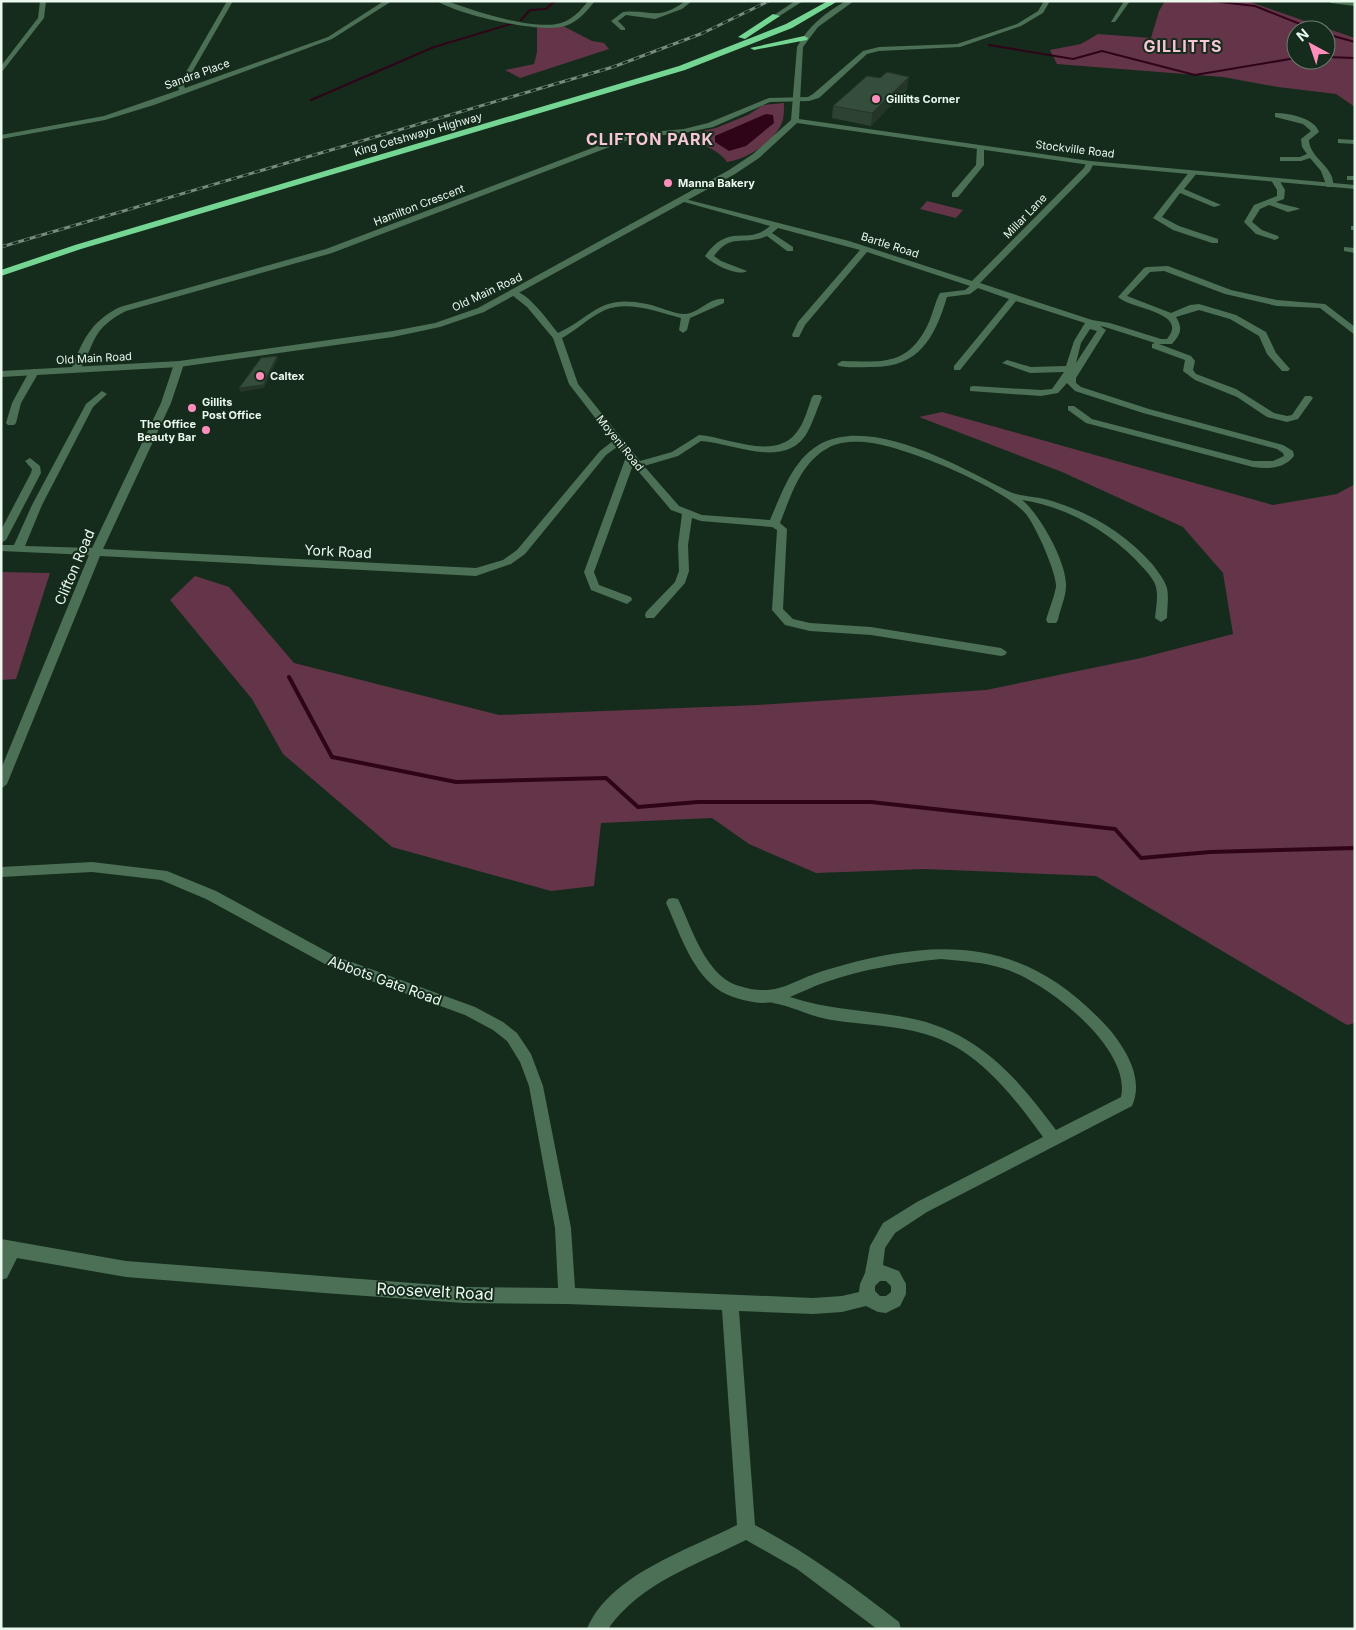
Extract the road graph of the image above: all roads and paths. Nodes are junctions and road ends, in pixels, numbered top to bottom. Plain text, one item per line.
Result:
1 (42, 1) edge
2 (230, 1) edge
3 (389, 1) edge
4 (440, 1) edge
5 (592, 1) edge
6 (689, 1) edge
7 (800, 1) edge
8 (815, 1) edge
9 (834, 1) edge
10 (851, 1) edge
11 (1047, 1) edge
12 (1127, 1) edge
13 (1331, 1) edge
14 (1355, 4) edge
15 (776, 16) joint
16 (1113, 20) dead end
17 (623, 29) dead end
18 (804, 38) junction
19 (743, 41) junction
20 (785, 42) junction
21 (800, 47) junction
22 (682, 68) junction
23 (1, 71) edge
24 (183, 91) junction
25 (797, 100) junction
26 (1278, 115) dead end
27 (795, 120) junction
28 (1, 137) edge
29 (1341, 141) dead end
30 (1355, 142) edge
31 (980, 148) junction
32 (1311, 155) junction
33 (1283, 159) dead end
34 (1090, 163) junction
35 (1193, 173) junction
36 (1275, 180) junction
37 (1330, 185) junction
38 (1354, 188) edge
39 (1179, 190) junction
40 (955, 195) dead end
41 (681, 200) junction
42 (1271, 203) junction
43 (1217, 205) dead end
44 (1296, 209) dead end
45 (776, 225) junction
46 (769, 234) junction
47 (1274, 238) dead end
48 (1215, 241) dead end
49 (790, 249) dead end
50 (866, 249) junction
51 (1, 264) edge
52 (743, 271) dead end
53 (1, 273) edge
54 (975, 285) junction
55 (515, 292) junction
56 (1014, 298) junction
57 (721, 300) dead end
58 (1170, 316) junction
59 (686, 317) junction
60 (1089, 324) junction
61 (683, 330) dead end
62 (1102, 330) junction
63 (1355, 332) edge
64 (796, 335) dead end
65 (557, 337) junction
66 (1007, 363) dead end
67 (179, 364) junction
68 (842, 364) dead end
69 (957, 368) dead end
70 (1285, 368) dead end
71 (1069, 369) junction
72 (76, 370) junction
73 (34, 372) junction
74 (1, 374) edge
75 (973, 389) dead end
76 (102, 394) dead end
77 (817, 397) dead end
78 (1308, 398) dead end
79 (1071, 408) dead end
80 (11, 423) dead end
81 (618, 442) junction
82 (30, 461) dead end
83 (635, 461) junction
84 (1003, 494) junction
85 (687, 514) junction
86 (774, 524) junction
87 (1, 540) edge
88 (1, 548) edge
89 (18, 549) junction
90 (96, 552) junction
91 (627, 600) dead end
92 (650, 615) dead end
93 (1161, 618) dead end
94 (1052, 620) dead end
95 (1001, 652) dead end
96 (1, 784) edge
97 (1, 872) edge
98 (672, 903) dead end
99 (774, 997) junction
100 (1053, 1138) junction
101 (7, 1248) edge
102 (1, 1272) edge
103 (873, 1275) junction
104 (567, 1296) junction
105 (870, 1297) junction
106 (730, 1303) junction
107 (746, 1530) junction
108 (596, 1629) edge
109 (892, 1629) edge

1 - 23 street
2 - 24 street
3 - 24 street, Sandra Place
4 - 5 street
6 - 17 street
7 - 15 street
8 - 19 highway, King Cetshwayo Highway
9 - 19 highway, King Cetshwayo Highway
10 - 18 street
11 - 25 street
12 - 16 street
13 - 14 street
15 - 19 highway
18 - 20 highway
18 - 21 street
19 - 22 highway, King Cetshwayo Highway
19 - 51 highway, King Cetshwayo Highway
20 - 21 highway
20 - 22 highway
21 - 25 street
22 - 53 highway, King Cetshwayo Highway
24 - 28 street, Sandra Place
25 - 27 street
25 - 72 street, Hamilton Crescent
26 - 32 street
27 - 31 street, Stockville Road
27 - 41 street, Old Main Road
29 - 30 street
31 - 34 street, Stockville Road
31 - 40 street
32 - 33 street
32 - 37 street
34 - 35 street, Stockville Road
34 - 54 street, Millar Lane
35 - 36 street, Stockville Road
35 - 39 street
36 - 37 street, Stockville Road
36 - 42 street
37 - 38 street, Stockville Road
39 - 43 street
39 - 48 street
41 - 45 street, Bartle Road
41 - 55 street, Old Main Road
42 - 44 street
42 - 47 street
45 - 46 street
45 - 50 street, Bartle Road
46 - 49 street
46 - 52 street
50 - 54 street, Bartle Road
50 - 64 street
54 - 56 street, Bartle Road
54 - 68 street
55 - 65 street, Moyeni Road
55 - 67 street, Old Main Road
56 - 60 street, Bartle Road
56 - 69 street
57 - 59 street
58 - 60 street
58 - 63 street
58 - 70 street
59 - 61 street
59 - 65 street
60 - 62 street
60 - 71 street
62 - 78 street
62 - 79 street
65 - 81 street, Moyeni Road
66 - 71 street
67 - 72 street, Old Main Road
67 - 90 street, Clifton Road
71 - 75 street
72 - 73 street, Old Main Road
73 - 74 street, Old Main Road
73 - 80 street
76 - 89 street
77 - 83 street
81 - 83 street, Moyeni Road
81 - 90 street, York Road
82 - 87 street
83 - 85 street, Moyeni Road
83 - 91 street
84 - 86 street
84 - 93 street
84 - 94 street
85 - 86 street, Moyeni Road
85 - 92 street
86 - 95 street
88 - 89 street, York Road
89 - 90 street, York Road
90 - 96 street, Clifton Road
97 - 104 street, Abbots Gate Road
98 - 99 street
99 - 100 street
99 - 100 street
100 - 103 street
101 - 102 street
101 - 104 street, Roosevelt Road
103 - 105 street
103 - 105 street
104 - 106 street, Roosevelt Road
105 - 106 street, Roosevelt Road
106 - 107 street
107 - 108 street
107 - 109 street

